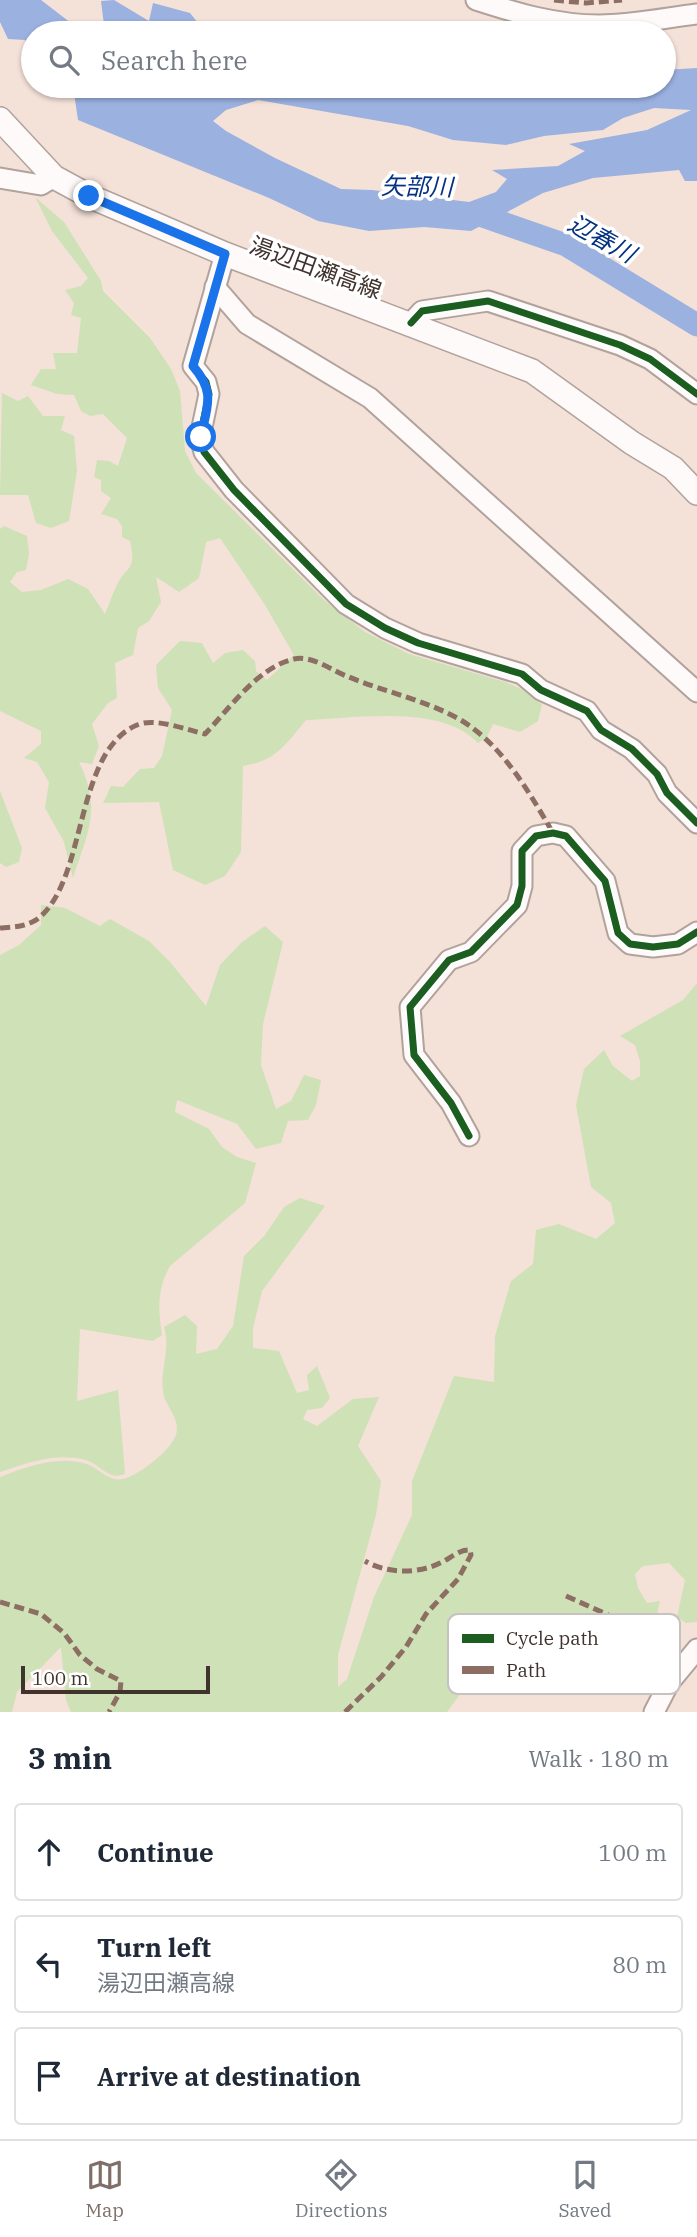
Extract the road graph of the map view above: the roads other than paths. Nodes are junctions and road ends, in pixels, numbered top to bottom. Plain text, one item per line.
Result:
1 (476, 0) edge
2 (697, 14) edge
3 (564, 21) edge
4 (636, 21) edge
5 (0, 119) edge
6 (54, 177) junction
7 (0, 178) edge
8 (225, 254) junction
9 (215, 287) junction
10 (411, 323) junction
11 (697, 394) edge
12 (697, 493) edge
13 (697, 692) edge
14 (697, 823) edge
15 (697, 932) edge
16 (469, 1136) dead end
17 (697, 1649) edge
18 (680, 1670) edge
19 (663, 1694) edge
20 (654, 1712) edge

1 - 3 street
2 - 4 street
5 - 6 main road, 湯辺田瀬高線
6 - 7 street
6 - 8 main road, 湯辺田瀬高線
8 - 9 street
8 - 10 main road, 湯辺田瀬高線
9 - 13 street
9 - 14 street
10 - 11 street
10 - 12 main road, 湯辺田瀬高線
15 - 16 street
17 - 18 street
19 - 20 street

